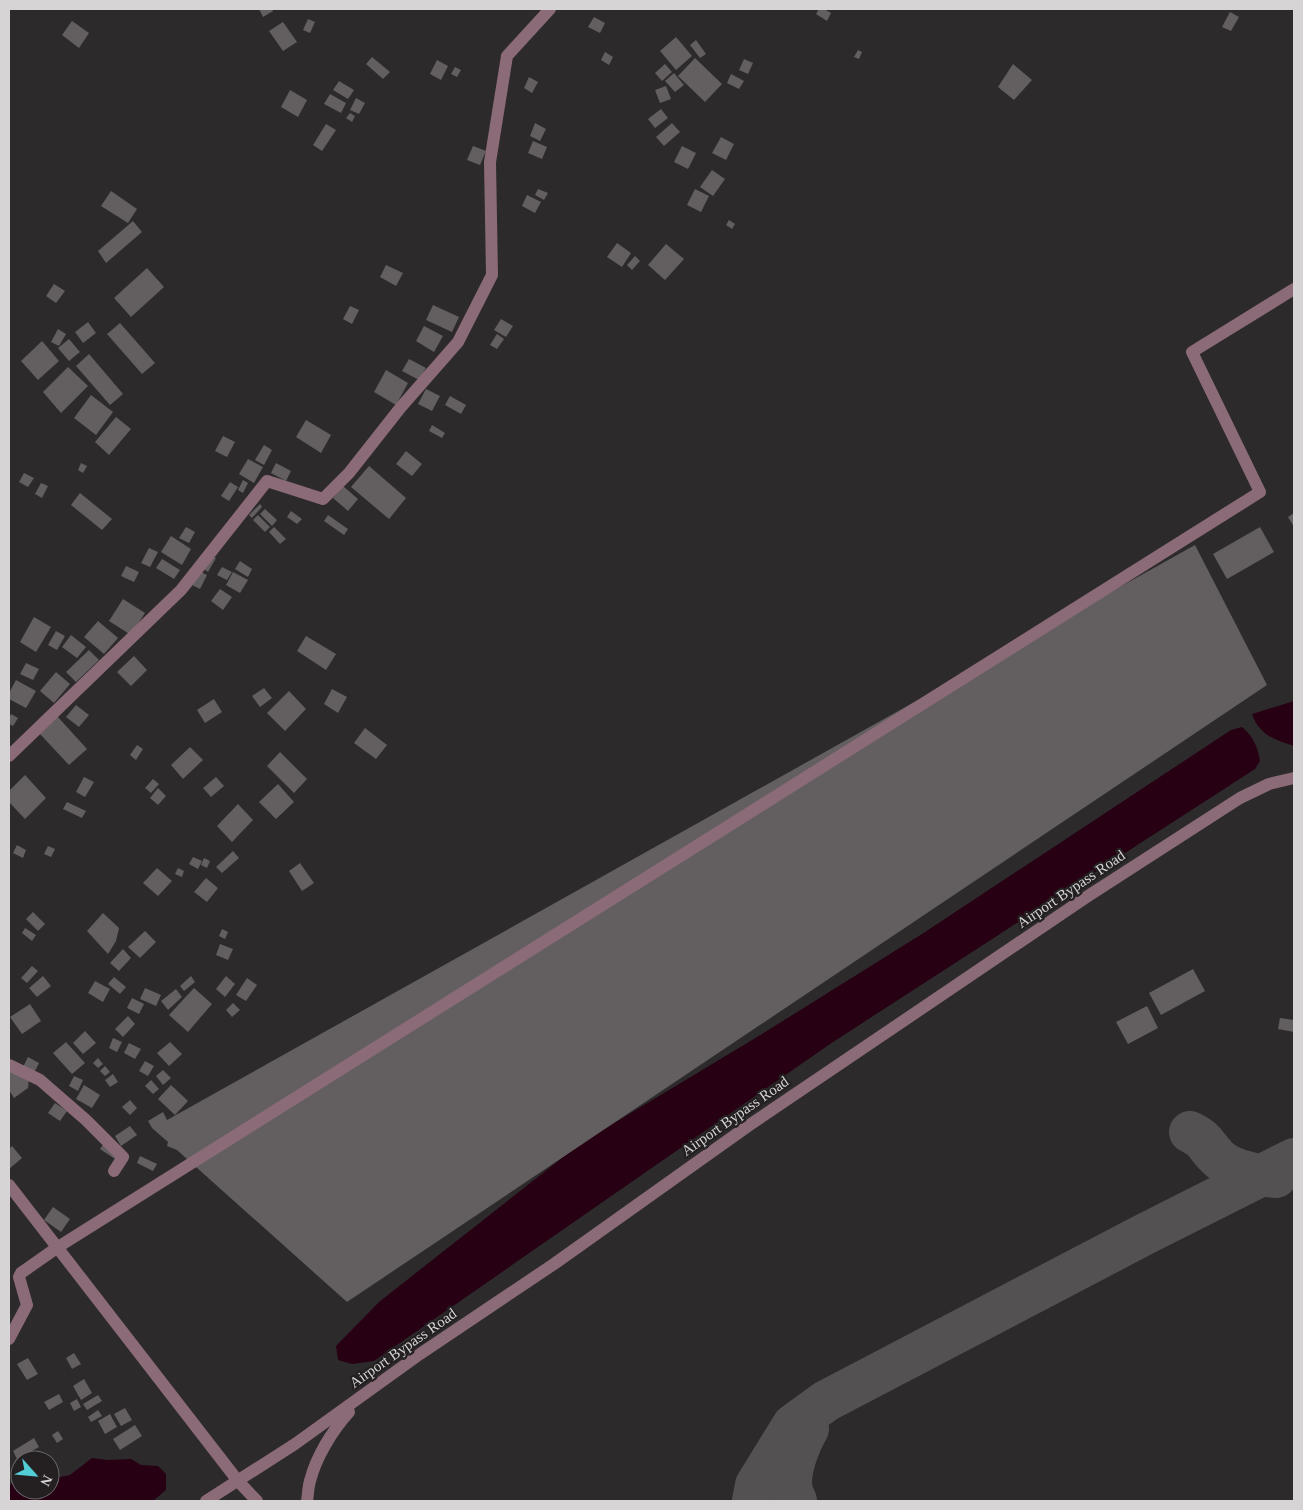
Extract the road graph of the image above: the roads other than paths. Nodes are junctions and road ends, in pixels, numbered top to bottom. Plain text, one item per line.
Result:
1 (550, 9) edge
2 (1294, 289) edge
3 (9, 756) edge
4 (1294, 778) edge
5 (9, 1065) edge
6 (114, 1171) dead end
7 (9, 1185) edge
8 (58, 1247) junction
9 (9, 1339) edge
10 (364, 1395) junction
11 (237, 1481) junction
12 (206, 1501) edge
13 (257, 1501) edge
14 (307, 1501) edge

1 - 3 street
2 - 8 street
4 - 10 street, Airport Bypass Road
5 - 6 street
7 - 8 street
8 - 9 street
8 - 11 street
10 - 11 street, Airport Bypass Road
10 - 14 street
11 - 12 street, Airport Bypass Road
11 - 13 street

